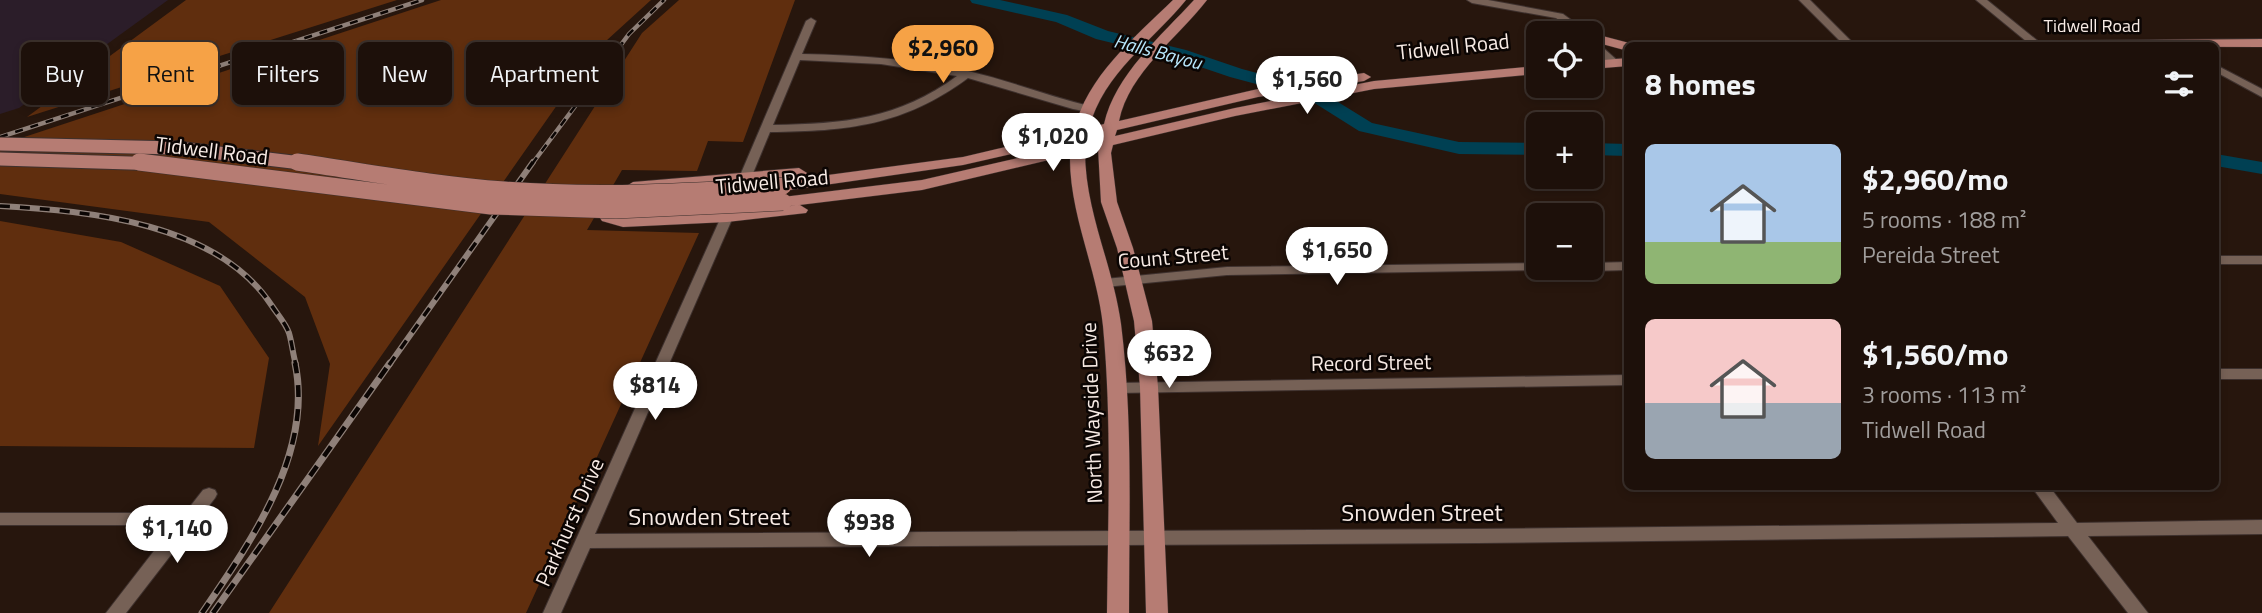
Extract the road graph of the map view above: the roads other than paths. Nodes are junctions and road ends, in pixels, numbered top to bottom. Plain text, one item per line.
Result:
1 (1180, 0) edge
2 (1201, 0) edge
3 (1472, 0) edge
4 (1804, 0) edge
5 (1981, 0) edge
6 (1529, 11) junction
7 (811, 21) dead end
8 (1547, 21) edge
9 (1566, 21) edge
10 (1603, 42) edge
11 (1847, 42) edge
12 (2034, 42) edge
13 (2262, 43) edge
14 (2219, 44) edge
15 (1624, 48) edge
16 (1624, 50) edge
17 (2262, 52) edge
18 (2219, 53) edge
19 (1603, 56) edge
20 (795, 57) junction
21 (1526, 59) edge
22 (1603, 60) edge
23 (1621, 63) edge
24 (2219, 70) edge
25 (1526, 71) edge
26 (966, 74) junction
27 (2262, 94) edge
28 (1089, 109) junction
29 (1111, 127) junction
30 (764, 129) junction
31 (1079, 141) junction
32 (1106, 143) junction
33 (0, 144) edge
34 (0, 159) edge
35 (967, 168) junction
36 (745, 178) junction
37 (783, 194) junction
38 (727, 217) junction
39 (2262, 260) edge
40 (2219, 261) edge
41 (1624, 266) edge
42 (1526, 267) edge
43 (1603, 267) edge
44 (1134, 280) junction
45 (1105, 283) junction
46 (2219, 374) edge
47 (2262, 374) edge
48 (1624, 380) edge
49 (1149, 387) junction
50 (1116, 388) junction
51 (2042, 490) edge
52 (209, 494) dead end
53 (0, 519) edge
54 (189, 519) junction
55 (2262, 527) edge
56 (2073, 529) junction
57 (1155, 538) junction
58 (1118, 539) junction
59 (583, 541) junction
60 (115, 613) edge
61 (552, 613) edge
62 (1118, 613) edge
63 (1157, 613) edge
64 (2139, 613) edge

1 - 28 main road, North Wayside Drive
2 - 29 main road
3 - 6 street
4 - 11 street
5 - 12 street
6 - 8 street
6 - 9 street
7 - 20 street
10 - 15 main road
13 - 14 main road, Tidwell Road
16 - 19 main road
17 - 18 main road
20 - 26 street
20 - 30 street
21 - 29 main road, Tidwell Road
22 - 23 main road
24 - 27 street
25 - 32 main road, Tidwell Road
26 - 28 street
26 - 30 street
28 - 31 main road, North Wayside Drive
29 - 31 main road, Tidwell Road
29 - 32 main road
30 - 36 street
31 - 32 main road, Tidwell Road
31 - 35 main road, Tidwell Road
31 - 45 main road, North Wayside Drive
32 - 44 main road
33 - 37 main road, Tidwell Road, bridge
34 - 37 main road, Tidwell Road, bridge
35 - 36 main road
35 - 37 main road, Tidwell Road
35 - 38 main road
36 - 38 main road
38 - 59 street, Parkhurst Drive
39 - 40 street
41 - 43 street
42 - 44 street, Count Street
44 - 45 street, Count Street
44 - 49 main road
45 - 50 main road, North Wayside Drive
46 - 47 street
48 - 49 street, Record Street
49 - 50 street, Record Street
49 - 57 main road
50 - 58 main road, North Wayside Drive
51 - 56 street
52 - 54 street
53 - 54 street
54 - 60 street
55 - 56 street, Snowden Street
56 - 57 street, Snowden Street
56 - 64 street
57 - 58 street, Snowden Street
57 - 63 main road
58 - 59 street, Snowden Street
58 - 62 main road, North Wayside Drive
59 - 61 street, Parkhurst Drive

